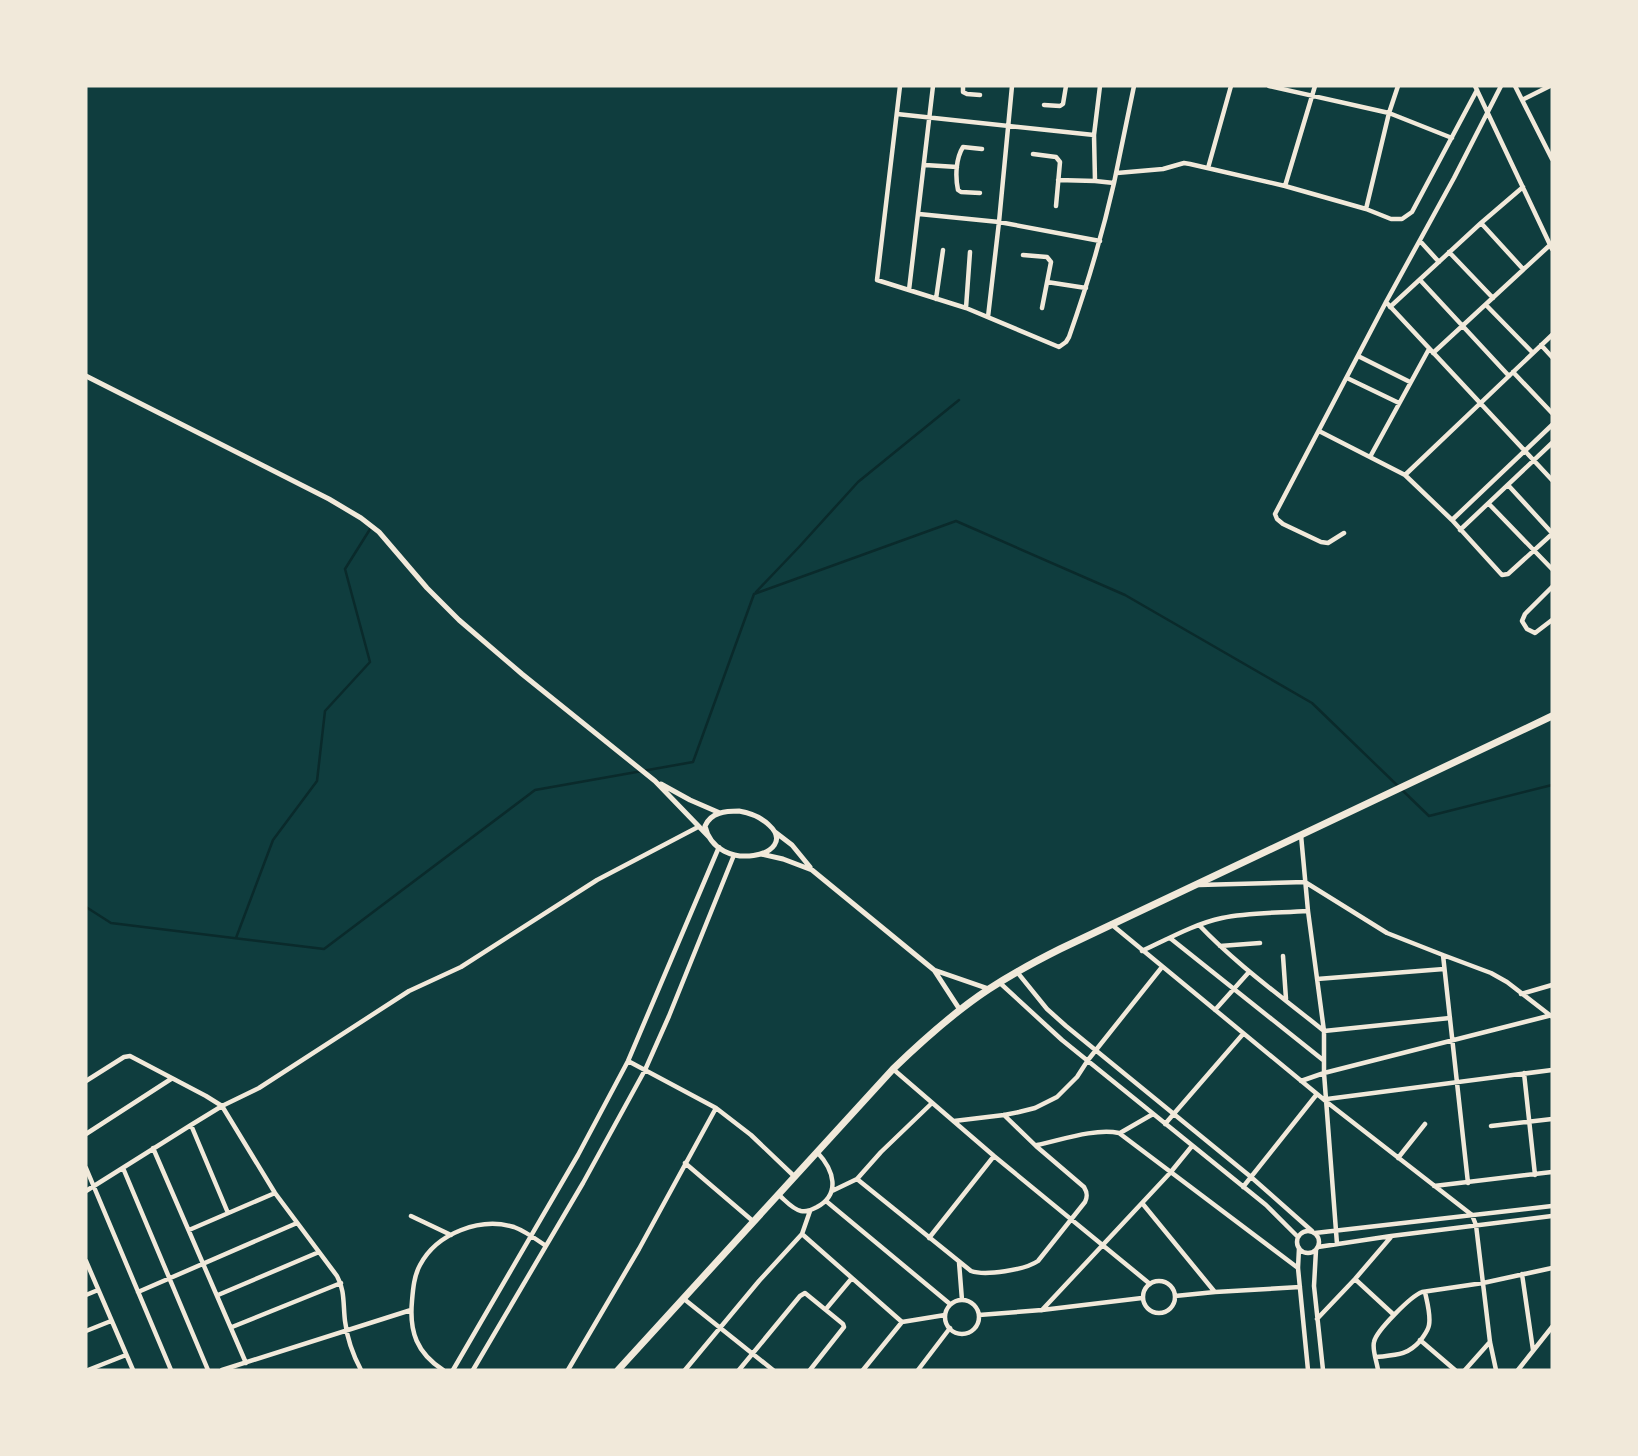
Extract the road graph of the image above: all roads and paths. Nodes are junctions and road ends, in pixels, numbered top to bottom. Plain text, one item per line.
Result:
1 (900, 86) edge
2 (933, 86) edge
3 (962, 86) edge
4 (1012, 86) edge
5 (1066, 86) edge
6 (1100, 86) edge
7 (1134, 86) edge
8 (1231, 86) edge
9 (1269, 86) edge
10 (1315, 86) edge
11 (1398, 86) edge
12 (1501, 86) edge
13 (1515, 86) edge
14 (1550, 86) edge
15 (1476, 88) edge
16 (980, 95) dead end
17 (1312, 95) junction
18 (1522, 100) junction
19 (1044, 105) dead end
20 (1389, 113) junction
21 (897, 114) junction
22 (1487, 114) junction
23 (930, 118) junction
24 (1009, 125) junction
25 (1094, 135) junction
26 (1451, 138) junction
27 (982, 149) dead end
28 (1034, 154) dead end
29 (1552, 159) edge
30 (925, 165) junction
31 (957, 167) junction
32 (1208, 168) junction
33 (1117, 173) junction
34 (1058, 180) junction
35 (1095, 181) junction
36 (1114, 183) junction
37 (1285, 186) junction
38 (1523, 187) junction
39 (980, 193) dead end
40 (1056, 206) dead end
41 (1366, 209) junction
42 (919, 214) junction
43 (999, 222) junction
44 (1481, 223) junction
45 (1100, 241) junction
46 (1420, 241) junction
47 (1551, 247) edge
48 (943, 250) dead end
49 (970, 252) dead end
50 (1449, 252) junction
51 (1023, 255) dead end
52 (1439, 262) junction
53 (1523, 269) junction
54 (1420, 280) junction
55 (1048, 282) junction
56 (1086, 288) junction
57 (909, 290) junction
58 (1493, 298) junction
59 (936, 299) junction
60 (1386, 302) junction
61 (1486, 305) junction
62 (1390, 307) junction
63 (966, 308) junction
64 (1042, 308) dead end
65 (988, 317) junction
66 (1463, 327) junction
67 (1552, 335) edge
68 (1541, 345) junction
69 (1431, 351) junction
70 (1533, 353) junction
71 (1358, 356) junction
72 (1552, 356) edge
73 (1511, 374) junction
74 (86, 376) edge
75 (1347, 378) junction
76 (1410, 382) junction
77 (1399, 403) junction
78 (1479, 403) junction
79 (1552, 413) edge
80 (1552, 425) edge
81 (1319, 431) junction
82 (1552, 443) edge
83 (1525, 451) junction
84 (1370, 457) junction
85 (1534, 460) junction
86 (1405, 475) junction
87 (1552, 480) edge
88 (1508, 485) junction
89 (1489, 504) junction
90 (1452, 520) junction
91 (1460, 530) junction
92 (1344, 533) dead end
93 (1552, 534) edge
94 (1535, 551) junction
95 (1552, 569) edge
96 (1552, 587) edge
97 (1552, 620) edge
98 (1552, 716) edge
99 (655, 781) junction
100 (720, 813) junction
101 (698, 827) junction
102 (775, 832) junction
103 (1301, 834) junction
104 (710, 838) junction
105 (719, 847) junction
106 (761, 854) junction
107 (734, 855) junction
108 (812, 870) junction
109 (1305, 882) junction
110 (1193, 886) junction
111 (1308, 911) junction
112 (1111, 924) junction
113 (1199, 925) junction
114 (1170, 938) junction
115 (1260, 943) dead end
116 (1219, 946) junction
117 (1142, 951) junction
118 (1443, 955) junction
119 (1283, 956) dead end
120 (1162, 967) junction
121 (1444, 968) junction
122 (934, 970) junction
123 (1017, 972) junction
124 (1249, 972) junction
125 (1317, 979) junction
126 (999, 982) junction
127 (1552, 985) edge
128 (989, 989) junction
129 (1234, 989) junction
130 (1521, 994) junction
131 (1286, 1000) junction
132 (960, 1010) junction
133 (1215, 1010) junction
134 (1552, 1016) edge
135 (1450, 1018) junction
136 (1324, 1031) junction
137 (1242, 1034) junction
138 (1453, 1041) junction
139 (1096, 1050) junction
140 (1088, 1060) junction
141 (1324, 1060) junction
142 (628, 1061) junction
143 (893, 1069) junction
144 (645, 1070) junction
145 (1552, 1070) edge
146 (1324, 1073) junction
147 (1524, 1073) junction
148 (171, 1079) junction
149 (86, 1081) edge
150 (1301, 1081) junction
151 (1458, 1082) junction
152 (1317, 1094) junction
153 (1328, 1101) junction
154 (932, 1102) junction
155 (222, 1106) junction
156 (716, 1108) junction
157 (1153, 1114) junction
158 (1174, 1114) junction
159 (1004, 1115) junction
160 (1552, 1119) edge
161 (954, 1121) junction
162 (1529, 1122) junction
163 (1165, 1124) junction
164 (1424, 1124) dead end
165 (191, 1125) junction
166 (1491, 1126) dead end
167 (1119, 1133) junction
168 (86, 1135) edge
169 (1036, 1146) junction
170 (1192, 1146) junction
171 (153, 1148) junction
172 (817, 1152) junction
173 (994, 1156) junction
174 (1398, 1158) junction
175 (685, 1163) junction
176 (123, 1167) junction
177 (86, 1168) edge
178 (1170, 1172) junction
179 (1552, 1172) edge
180 (1535, 1175) junction
181 (795, 1177) junction
182 (1251, 1177) junction
183 (857, 1179) junction
184 (1468, 1183) junction
185 (93, 1186) junction
186 (1434, 1186) junction
187 (1243, 1187) junction
188 (86, 1191) edge
189 (832, 1191) junction
190 (275, 1193) junction
191 (778, 1194) junction
192 (826, 1201) junction
193 (1142, 1203) junction
194 (1552, 1206) edge
195 (810, 1211) junction
196 (228, 1213) junction
197 (1472, 1215) junction
198 (411, 1216) dead end
199 (1552, 1216) edge
200 (1070, 1219) junction
201 (754, 1222) junction
202 (297, 1223) junction
203 (1476, 1225) junction
204 (189, 1230) junction
205 (1337, 1231) junction
206 (1313, 1232) junction
207 (802, 1234) junction
208 (451, 1235) junction
209 (531, 1236) junction
210 (1391, 1236) junction
211 (1298, 1237) junction
212 (929, 1238) junction
213 (1337, 1244) junction
214 (546, 1246) junction
215 (1103, 1246) junction
216 (1299, 1248) junction
217 (1317, 1249) junction
218 (318, 1252) junction
219 (86, 1261) edge
220 (959, 1262) junction
221 (204, 1263) junction
222 (1298, 1268) junction
223 (1552, 1268) edge
224 (1522, 1274) junction
225 (169, 1278) junction
226 (852, 1278) junction
227 (1355, 1279) junction
228 (341, 1283) junction
229 (1483, 1283) junction
230 (1150, 1284) junction
231 (1300, 1287) junction
232 (98, 1290) junction
233 (138, 1292) junction
234 (1215, 1292) junction
235 (1425, 1292) junction
236 (86, 1295) edge
237 (218, 1295) junction
238 (1175, 1296) junction
239 (1142, 1298) junction
240 (683, 1299) junction
241 (962, 1300) junction
242 (950, 1304) junction
243 (411, 1310) junction
244 (826, 1310) junction
245 (1042, 1310) junction
246 (945, 1315) junction
247 (979, 1315) junction
248 (1394, 1315) junction
249 (1317, 1319) junction
250 (111, 1321) junction
251 (902, 1322) junction
252 (232, 1327) junction
253 (1552, 1327) edge
254 (720, 1328) junction
255 (950, 1328) junction
256 (86, 1331) edge
257 (347, 1331) junction
258 (1420, 1340) junction
259 (1490, 1342) junction
260 (1533, 1350) junction
261 (753, 1354) junction
262 (126, 1355) junction
263 (1376, 1357) junction
264 (246, 1363) junction
265 (88, 1370) edge
266 (133, 1370) edge
267 (171, 1370) edge
268 (208, 1370) edge
269 (222, 1370) edge
270 (360, 1370) edge
271 (443, 1370) edge
272 (453, 1370) edge
273 (473, 1370) edge
274 (568, 1370) edge
275 (618, 1370) edge
276 (685, 1370) edge
277 (739, 1370) edge
278 (774, 1370) edge
279 (810, 1370) edge
280 (863, 1370) edge
281 (918, 1370) edge
282 (1308, 1370) edge
283 (1323, 1370) edge
284 (1378, 1370) edge
285 (1455, 1370) edge
286 (1465, 1370) edge
287 (1496, 1370) edge
288 (1518, 1370) edge

1 - 21 street
2 - 23 street
3 - 16 street
4 - 24 street
5 - 19 street
6 - 25 street
7 - 33 street
8 - 32 street
9 - 17 street
10 - 17 street
11 - 20 street
12 - 22 street
13 - 18 street
14 - 18 street
15 - 22 street
15 - 26 street
17 - 20 street
17 - 37 street
18 - 29 street
20 - 26 street
20 - 41 street
21 - 23 street
21 - 57 street
22 - 38 street
22 - 46 street
23 - 24 street
23 - 30 street
24 - 25 street
24 - 43 street
25 - 35 street
26 - 41 street
27 - 31 street
28 - 34 street
30 - 31 street
30 - 42 street
31 - 39 street
32 - 33 street
32 - 37 street
33 - 36 street
34 - 35 street
34 - 40 street
35 - 36 street
36 - 45 street
37 - 41 street
38 - 44 street
38 - 47 street
42 - 43 street
42 - 57 street
43 - 45 street
43 - 65 street
44 - 50 street
44 - 53 street
45 - 56 street
46 - 52 street
46 - 60 street
47 - 53 street
48 - 59 street
49 - 63 street
50 - 52 street
50 - 58 street
51 - 55 street
52 - 54 street
53 - 58 street
54 - 62 street
54 - 66 street
55 - 56 street
55 - 64 street
56 - 65 street
57 - 59 street
58 - 61 street
59 - 63 street
60 - 62 street
60 - 71 street
61 - 66 street
61 - 70 street
62 - 69 street
63 - 65 street
66 - 69 street
66 - 73 street
67 - 68 street
68 - 70 street
68 - 72 street
69 - 76 street
69 - 78 street
70 - 73 street
71 - 75 street
71 - 76 street
73 - 78 street
73 - 79 street
74 - 99 street
75 - 77 street
75 - 81 street
76 - 77 street
77 - 84 street
78 - 83 street
78 - 86 street
80 - 83 street
81 - 84 street
81 - 92 street
82 - 85 street
83 - 85 street
83 - 90 street
84 - 86 street
85 - 87 street
85 - 88 street
86 - 90 street
88 - 89 street
88 - 93 street
89 - 91 street
89 - 94 street
90 - 91 street
91 - 94 street
93 - 94 street
94 - 95 street
96 - 97 street
98 - 103 main road
99 - 100 street
99 - 101 street
100 - 102 street
100 - 104 street
101 - 104 street
101 - 155 street
102 - 106 street
102 - 108 street
103 - 109 street
103 - 110 main road
104 - 105 street
105 - 107 street
105 - 142 street
106 - 107 street
106 - 108 street
107 - 144 street
108 - 122 street
109 - 110 street
109 - 111 street
109 - 118 street
110 - 112 main road
111 - 113 street
111 - 125 street
112 - 117 street
112 - 123 main road
113 - 114 street
113 - 116 street
114 - 117 street
114 - 129 street
115 - 116 street
116 - 124 street
117 - 120 street
118 - 121 street
118 - 130 street
119 - 131 street
120 - 133 street
120 - 139 street
121 - 125 street
121 - 135 street
122 - 128 street
122 - 132 street
123 - 126 main road
123 - 139 street
124 - 129 street
124 - 131 street
125 - 136 street
126 - 128 main road
126 - 140 street
127 - 130 street
128 - 132 main road
129 - 133 street
129 - 141 street
130 - 134 street
131 - 136 street
132 - 143 main road
133 - 137 street
134 - 138 street
135 - 136 street
135 - 138 street
136 - 141 street
137 - 150 street
137 - 158 street
138 - 146 street
138 - 151 street
139 - 140 street
139 - 158 street
140 - 157 street
140 - 159 street
141 - 146 street
142 - 144 street
142 - 209 street
143 - 154 street
143 - 172 main road
144 - 156 street
144 - 214 street
145 - 147 street
146 - 150 street
146 - 153 street
147 - 151 street
147 - 162 street
148 - 149 street
148 - 155 street
148 - 168 street
150 - 152 street
151 - 153 street
151 - 184 street
152 - 153 street
152 - 182 street
153 - 174 street
153 - 205 street
154 - 161 street
154 - 183 street
155 - 165 street
155 - 190 street
156 - 175 street
156 - 181 street
157 - 163 street
157 - 167 street
158 - 163 street
158 - 182 street
159 - 161 street
159 - 169 street
160 - 162 street
161 - 173 street
162 - 166 street
162 - 180 street
163 - 170 street
164 - 174 street
165 - 171 street
165 - 196 street
167 - 169 street
167 - 178 street
169 - 200 street
170 - 178 street
170 - 187 street
171 - 176 street
171 - 204 street
172 - 181 main road
172 - 189 street
173 - 200 street
173 - 212 street
174 - 186 street
175 - 201 street
175 - 274 street
176 - 185 street
176 - 225 street
177 - 185 street
178 - 193 street
178 - 222 street
179 - 180 street
180 - 184 street
181 - 191 main road
182 - 187 street
182 - 206 street
183 - 189 street
183 - 212 street
184 - 186 street
185 - 188 street
185 - 233 street
186 - 197 street
187 - 211 street
189 - 192 street
190 - 196 street
190 - 202 street
191 - 195 street
191 - 201 main road
192 - 195 street
192 - 242 street
193 - 215 street
193 - 234 street
194 - 197 street
195 - 207 street
196 - 204 street
197 - 203 street
197 - 205 street
198 - 208 street
199 - 203 street
200 - 215 street
200 - 220 street
201 - 240 main road
202 - 218 street
202 - 221 street
203 - 210 street
203 - 229 street
204 - 221 street
205 - 206 street
205 - 213 street
206 - 211 street
206 - 217 street
207 - 226 street
207 - 254 street
208 - 209 street
208 - 243 street
209 - 214 street
209 - 272 street
210 - 213 street
210 - 227 street
211 - 216 street
212 - 220 street
213 - 217 street
214 - 273 street
215 - 230 street
215 - 245 street
216 - 217 street
216 - 222 street
217 - 249 street
218 - 228 street
218 - 237 street
219 - 232 street
220 - 241 street
221 - 225 street
221 - 237 street
222 - 231 street
223 - 224 street
224 - 229 street
224 - 260 street
225 - 233 street
225 - 268 street
226 - 244 street
226 - 251 street
227 - 248 street
227 - 249 street
228 - 252 street
228 - 257 street
229 - 235 street
229 - 259 street
230 - 238 street
230 - 239 street
231 - 234 street
231 - 282 street
232 - 236 street
232 - 250 street
233 - 267 street
234 - 238 street
235 - 248 street
235 - 258 street
237 - 252 street
238 - 239 street
239 - 245 street
240 - 254 street
240 - 275 main road
241 - 242 street
241 - 247 street
242 - 246 street
243 - 257 street
243 - 271 street
244 - 261 street
244 - 279 street
245 - 247 street
246 - 251 street
246 - 255 street
247 - 255 street
248 - 263 street
249 - 283 street
250 - 256 street
250 - 262 street
251 - 280 street
252 - 264 street
253 - 260 street
254 - 261 street
254 - 276 street
255 - 281 street
257 - 264 street
257 - 270 street
258 - 263 street
258 - 285 street
259 - 286 street
259 - 287 street
260 - 288 street
261 - 277 street
261 - 278 street
262 - 265 street
262 - 266 street
263 - 284 street
264 - 269 street

